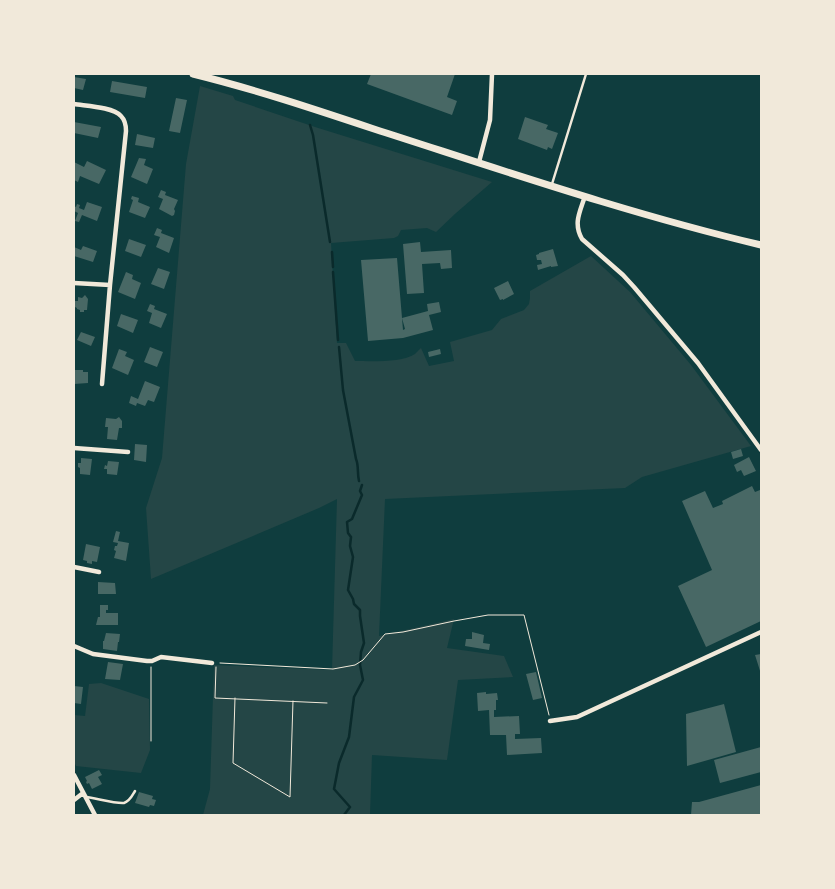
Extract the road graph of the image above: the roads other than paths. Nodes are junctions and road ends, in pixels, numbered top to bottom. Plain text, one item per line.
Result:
1 (193, 74) edge
2 (492, 74) edge
3 (586, 74) edge
4 (74, 104) edge
5 (479, 162) junction
6 (551, 185) junction
7 (585, 196) junction
8 (761, 244) edge
9 (74, 283) edge
10 (110, 286) junction
11 (102, 384) dead end
12 (74, 448) edge
13 (761, 450) edge
14 (128, 452) dead end
15 (74, 567) edge
16 (99, 572) dead end
17 (761, 632) edge
18 (74, 646) edge
19 (212, 663) dead end
20 (550, 721) road end
21 (74, 775) edge
22 (135, 791) dead end
23 (84, 795) junction
24 (74, 800) edge
25 (95, 815) edge

1 - 5 main road
2 - 5 street
3 - 6 lane
4 - 10 street
5 - 6 main road
6 - 7 main road
7 - 8 main road
7 - 13 street
9 - 10 street
10 - 11 street
12 - 14 street
15 - 16 street
17 - 20 street
18 - 19 street
21 - 23 street
22 - 23 lane
23 - 24 street
23 - 25 street

